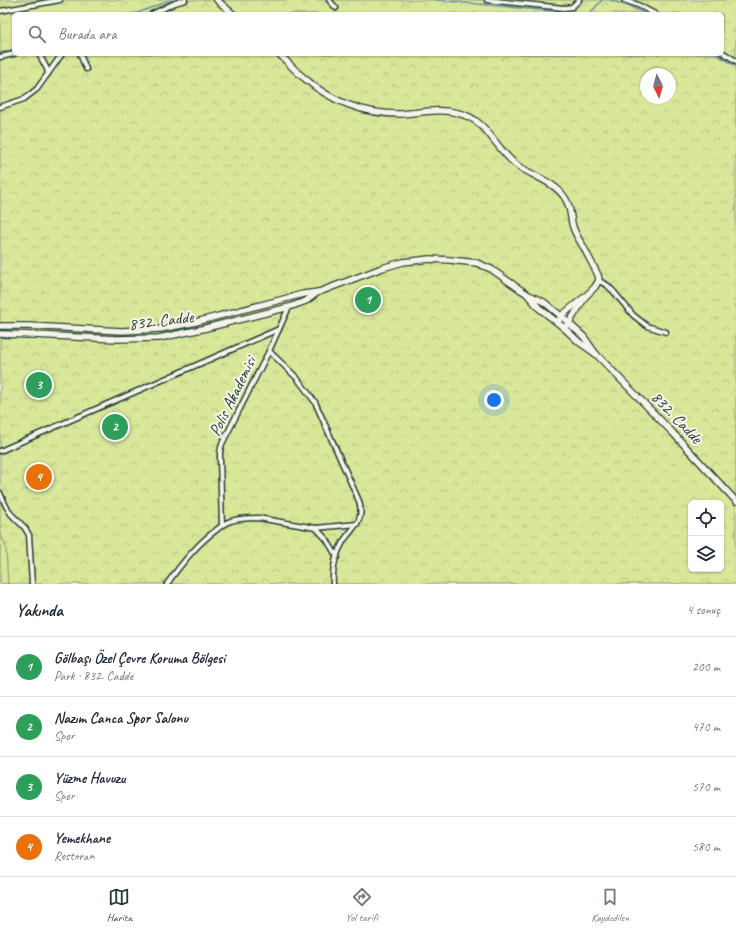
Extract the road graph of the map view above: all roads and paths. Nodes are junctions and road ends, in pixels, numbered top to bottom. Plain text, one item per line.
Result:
1 (60, 0) edge
2 (185, 0) edge
3 (217, 0) edge
4 (329, 0) edge
5 (487, 0) edge
6 (579, 0) edge
7 (624, 0) edge
8 (336, 8) dead end
9 (0, 12) edge
10 (156, 12) edge
11 (231, 12) edge
12 (651, 12) edge
13 (724, 53) edge
14 (12, 54) edge
15 (40, 56) edge
16 (61, 56) edge
17 (81, 56) edge
18 (281, 56) edge
19 (0, 57) edge
20 (736, 61) edge
21 (86, 69) dead end
22 (48, 74) junction
23 (0, 107) edge
24 (599, 281) junction
25 (319, 292) junction
26 (526, 293) junction
27 (587, 295) junction
28 (289, 307) junction
29 (561, 316) junction
30 (558, 322) junction
31 (569, 323) junction
32 (0, 326) edge
33 (56, 327) junction
34 (563, 327) junction
35 (279, 329) junction
36 (666, 332) dead end
37 (0, 334) edge
38 (55, 336) junction
39 (269, 351) junction
40 (596, 354) junction
41 (0, 451) edge
42 (0, 493) edge
43 (736, 501) edge
44 (357, 524) junction
45 (222, 525) junction
46 (316, 528) junction
47 (337, 557) junction
48 (32, 584) edge
49 (167, 584) edge
50 (333, 584) edge

1 - 9 street
2 - 10 street
3 - 11 street
4 - 8 street
5 - 6 street
7 - 12 street
13 - 20 street
14 - 19 street
15 - 22 street
16 - 22 street
17 - 21 street
18 - 24 street
22 - 23 street
24 - 27 street
24 - 36 street
25 - 26 street, 832. Cadde
25 - 28 street, 832. Cadde
25 - 33 street, 832. Cadde
26 - 29 street, 832. Cadde
26 - 30 street, 832. Cadde
27 - 29 street
27 - 31 street
28 - 35 street, Polis Akademisi
28 - 38 street, 832. Cadde
29 - 30 street
29 - 31 street, 832. Cadde
30 - 34 street, 832. Cadde
31 - 34 street
31 - 40 street, 832. Cadde
32 - 33 street, 832. Cadde
33 - 38 street
34 - 40 street, 832. Cadde
35 - 39 street, Polis Akademisi
35 - 41 street
37 - 38 street, 832. Cadde
39 - 44 street
39 - 45 street, Polis Akademisi
40 - 43 street, 832. Cadde
42 - 48 street
44 - 46 street
44 - 47 street
45 - 46 street
45 - 49 street
46 - 47 street
47 - 50 street

